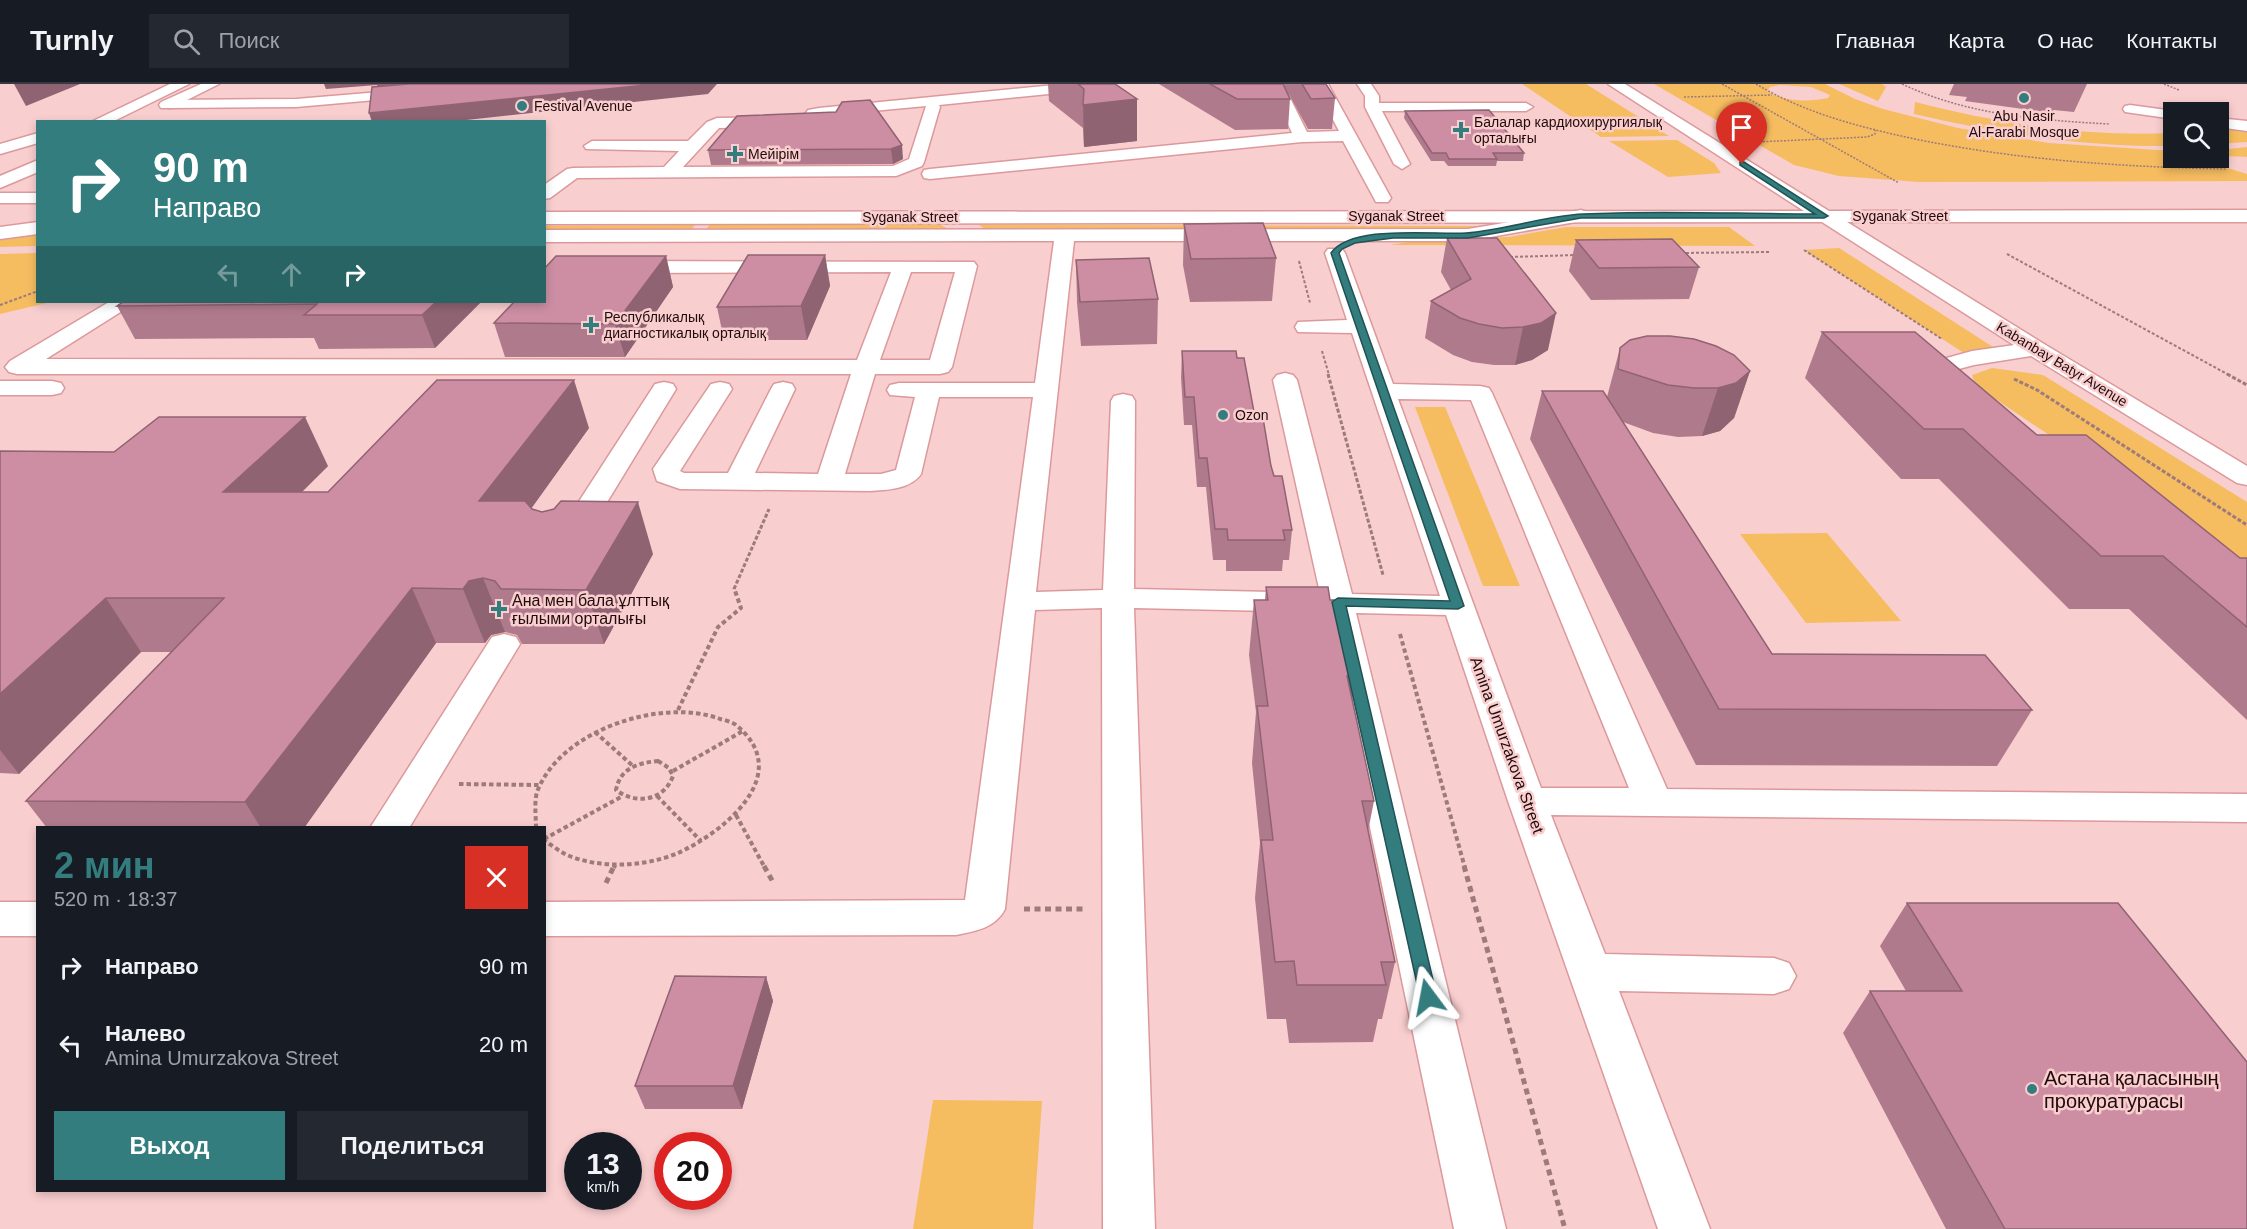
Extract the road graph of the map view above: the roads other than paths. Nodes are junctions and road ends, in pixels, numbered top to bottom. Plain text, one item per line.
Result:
1 (183, 84) edge
2 (212, 84) edge
3 (1108, 84) edge
4 (1237, 84) edge
5 (1321, 84) edge
6 (1364, 84) edge
7 (1615, 84) edge
8 (435, 91) edge
9 (960, 97) junction
10 (147, 100) junction
11 (169, 104) junction
12 (933, 107) dead end
13 (1372, 107) junction
14 (1526, 107) dead end
15 (757, 108) dead end
16 (2130, 109) dead end
17 (2163, 114) edge
18 (952, 119) dead end
19 (92, 120) edge
20 (102, 120) edge
21 (135, 120) edge
22 (807, 124) junction
23 (2229, 124) edge
24 (838, 126) edge
25 (2247, 126) edge
26 (1348, 136) junction
27 (1302, 137) junction
28 (36, 139) edge
29 (1221, 145) junction
30 (592, 146) dead end
31 (691, 146) junction
32 (0, 149) edge
33 (36, 150) edge
34 (939, 152) dead end
35 (1099, 157) junction
36 (1229, 161) dead end
37 (1402, 164) dead end
38 (0, 165) edge
39 (36, 166) edge
40 (1150, 169) dead end
41 (669, 172) junction
42 (930, 174) junction
43 (0, 183) edge
44 (920, 190) dead end
45 (546, 194) edge
46 (546, 196) edge
47 (0, 198) edge
48 (36, 198) edge
49 (568, 198) dead end
50 (1358, 198) dead end
51 (1760, 198) dead end
52 (1795, 198) junction
53 (1831, 198) dead end
54 (650, 199) dead end
55 (1581, 216) junction
56 (1824, 216) junction
57 (2247, 216) edge
58 (0, 217) edge
59 (36, 217) edge
60 (945, 217) junction
61 (546, 218) edge
62 (628, 218) junction
63 (36, 228) edge
64 (0, 233) edge
65 (1393, 235) junction
66 (546, 236) edge
67 (981, 236) junction
68 (1064, 236) junction
69 (1293, 244) junction
70 (1877, 250) junction
71 (1336, 256) junction
72 (903, 266) junction
73 (627, 267) edge
74 (121, 303) edge
75 (1361, 326) junction
76 (1311, 327) road end
77 (2037, 349) junction
78 (9, 371) edge
79 (862, 378) junction
80 (1285, 380) dead end
81 (0, 387) edge
82 (664, 389) junction
83 (751, 389) junction
84 (929, 390) junction
85 (1046, 390) junction
86 (1383, 391) junction
87 (1972, 396) edge
88 (1123, 401) dead end
89 (2247, 464) edge
90 (2247, 477) edge
91 (738, 481) junction
92 (829, 482) junction
93 (561, 553) edge
94 (1118, 598) junction
95 (1020, 600) junction
96 (1338, 602) junction
97 (1458, 606) junction
98 (504, 644) dead end
99 (1527, 801) junction
100 (1654, 802) junction
101 (2247, 808) edge
102 (390, 826) edge
103 (0, 919) edge
104 (36, 919) edge
105 (546, 919) edge
106 (1590, 972) junction
107 (1774, 976) dead end
108 (1129, 1229) edge
109 (1480, 1229) edge
110 (1684, 1229) edge

1 - 10 main road
2 - 11 main road
3 - 9 main road
4 - 27 main road
5 - 26 main road
6 - 13 main road
7 - 52 main road, Kabanbay Batyr Avenue
8 - 11 main road
9 - 18 main road
9 - 22 main road
10 - 19 main road
10 - 20 main road
11 - 21 main road
12 - 41 main road
13 - 14 main road
13 - 37 main road
15 - 22 main road
16 - 17 main road
22 - 24 main road
22 - 31 main road
23 - 25 main road
26 - 27 main road
26 - 50 main road, Syganak Street
27 - 29 main road
28 - 32 main road
29 - 35 main road
29 - 36 main road
30 - 31 main road
31 - 41 main road
33 - 38 main road
34 - 42 main road
35 - 40 main road
35 - 42 main road
39 - 43 main road
41 - 45 main road
42 - 44 main road
46 - 49 main road
47 - 48 main road
51 - 52 main road, Syganak Street
52 - 53 main road, Syganak Street
52 - 56 main road, Kabanbay Batyr Avenue
54 - 62 main road
55 - 56 main road, Syganak Street
55 - 60 main road, Syganak Street
55 - 65 main road
56 - 57 main road, Syganak Street
56 - 70 main road, Kabanbay Batyr Avenue
58 - 59 main road
60 - 62 main road, Syganak Street
60 - 67 main road
61 - 62 main road, Syganak Street
63 - 64 main road
65 - 69 main road
65 - 71 main road
66 - 67 main road
67 - 68 main road
68 - 69 main road
68 - 85 main road
69 - 71 main road
70 - 77 main road, Kabanbay Batyr Avenue
70 - 89 main road, Kabanbay Batyr Avenue
71 - 75 main road, Amina Umurzakova Street
72 - 73 main road
72 - 79 main road
72 - 79 main road
74 - 78 main road
75 - 76 main road
75 - 86 main road, Amina Umurzakova Street
77 - 87 main road
77 - 90 main road, Kabanbay Batyr Avenue
78 - 79 main road
79 - 83 main road
79 - 84 main road
79 - 92 main road
80 - 96 main road
81 - 82 main road
82 - 83 main road
82 - 93 main road
83 - 91 main road
83 - 91 main road
84 - 85 main road
84 - 92 main road
85 - 95 main road
86 - 97 main road, Amina Umurzakova Street
86 - 100 main road
88 - 94 main road
91 - 92 main road
94 - 95 main road
94 - 96 main road
94 - 108 main road
95 - 105 main road
96 - 97 main road
96 - 109 main road
97 - 99 main road, Amina Umurzakova Street
98 - 102 main road
99 - 100 main road
99 - 106 main road, Amina Umurzakova Street
100 - 101 main road
103 - 104 main road
106 - 107 main road
106 - 110 main road, Amina Umurzakova Street

